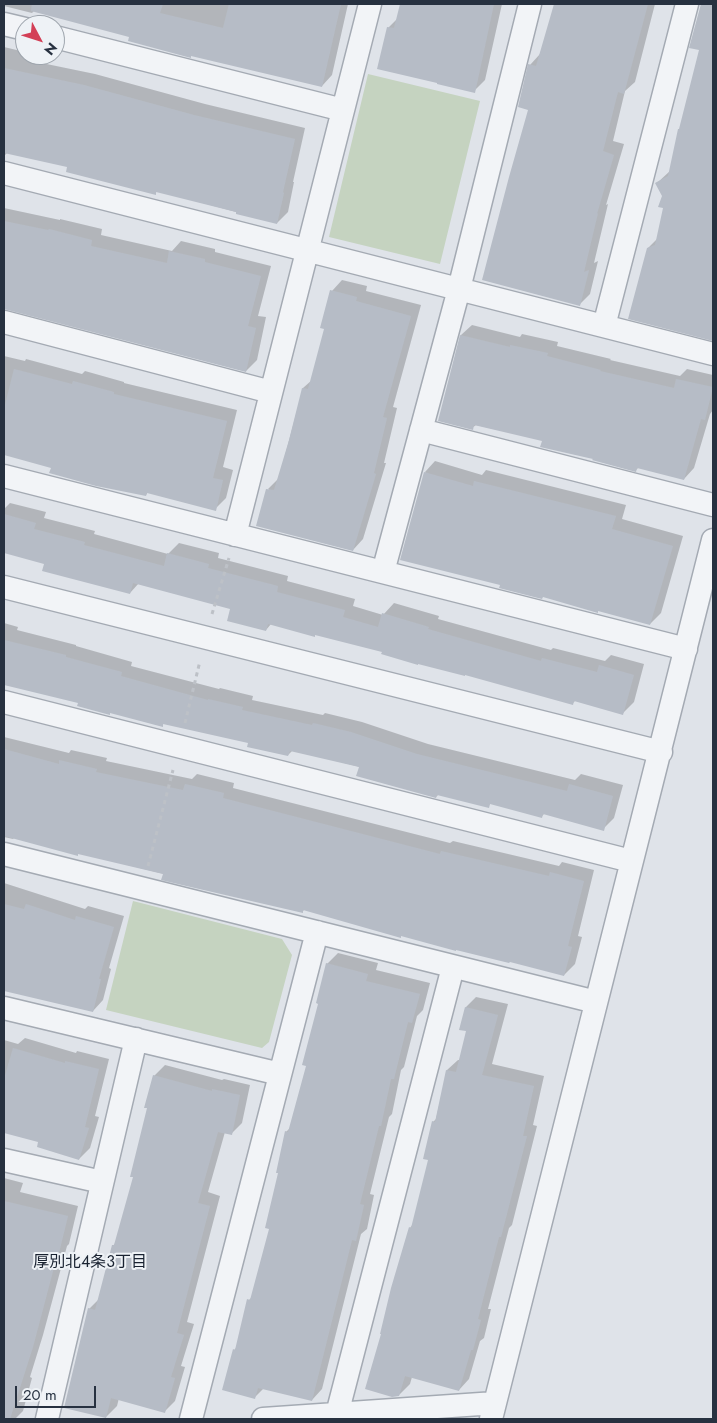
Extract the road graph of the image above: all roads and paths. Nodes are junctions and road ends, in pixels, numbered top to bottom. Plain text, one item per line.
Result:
1 (370, 4) edge
2 (530, 4) edge
3 (687, 4) edge
4 (65, 40) edge
5 (343, 110) junction
6 (4, 174) edge
7 (307, 251) junction
8 (459, 289) junction
9 (4, 322) edge
10 (604, 326) junction
11 (713, 354) edge
12 (271, 392) junction
13 (421, 430) junction
14 (4, 476) edge
15 (713, 505) edge
16 (235, 535) junction
17 (713, 540) edge
18 (383, 572) junction
19 (4, 587) edge
20 (205, 638) junction
21 (686, 649) junction
22 (4, 702) edge
23 (179, 747) junction
24 (661, 752) junction
25 (4, 854) edge
26 (631, 861) junction
27 (142, 888) junction
28 (316, 932) junction
29 (453, 966) junction
30 (596, 1002) junction
31 (4, 1008) edge
32 (136, 1040) junction
33 (280, 1074) junction
34 (4, 1160) edge
35 (102, 1182) junction
36 (493, 1411) edge
37 (337, 1414) junction
38 (47, 1419) edge
39 (192, 1419) edge
40 (262, 1419) edge

1 - 5 street
2 - 8 street
3 - 10 street
4 - 5 street
5 - 7 street
6 - 7 street
7 - 8 street
7 - 12 street
8 - 10 street
8 - 13 street
9 - 12 street
10 - 11 street
12 - 16 street
13 - 15 street
13 - 18 street
14 - 16 street
16 - 18 street
16 - 20 path
17 - 21 street
18 - 21 street
19 - 20 street
20 - 23 path
20 - 24 street
21 - 24 street
22 - 23 street
23 - 26 street
23 - 27 path
24 - 26 street
25 - 27 street
26 - 30 street
27 - 28 street
28 - 29 street
28 - 33 street
29 - 30 street
29 - 37 street
30 - 36 street
31 - 32 street
32 - 33 street
32 - 35 street
33 - 39 street
34 - 35 street
35 - 38 street
36 - 37 street
37 - 40 street

